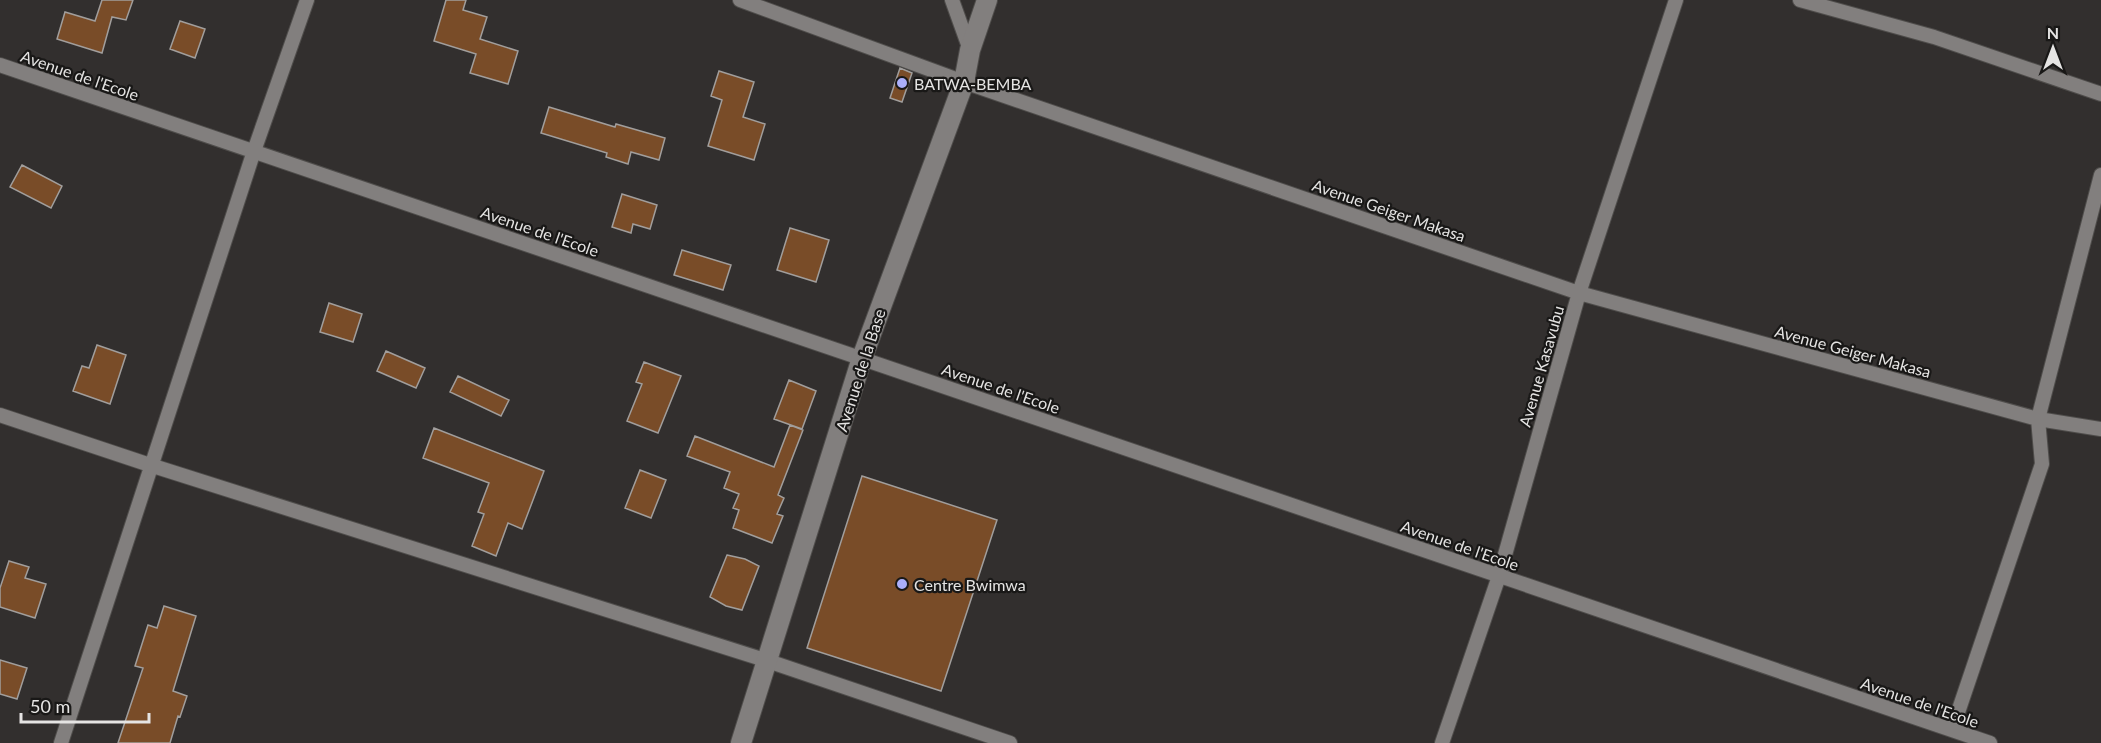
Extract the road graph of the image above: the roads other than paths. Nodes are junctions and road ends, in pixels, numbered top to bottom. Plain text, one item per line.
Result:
1 (307, 0) edge
2 (740, 0) edge
3 (952, 0) edge
4 (987, 0) edge
5 (1676, 0) edge
6 (1800, 0) edge
7 (970, 50) junction
8 (0, 65) edge
9 (964, 82) junction
10 (2101, 94) edge
11 (254, 151) junction
12 (2101, 175) edge
13 (1579, 293) junction
14 (862, 358) junction
15 (0, 415) edge
16 (2038, 419) junction
17 (2101, 429) edge
18 (150, 465) junction
19 (1499, 576) junction
20 (768, 661) junction
21 (1952, 730) junction
22 (61, 743) edge
23 (741, 743) edge
24 (1010, 743) edge
25 (1442, 743) edge
26 (1990, 743) edge

1 - 11 street
2 - 9 street, Avenue Geiger Makasa
3 - 7 street
4 - 7 main road, Avenue de la Base
5 - 13 street, Avenue Kasavubu
6 - 10 street
7 - 9 main road, Avenue de la Base
8 - 11 street, Avenue de l'Ecole
9 - 13 street, Avenue Geiger Makasa
9 - 14 main road, Avenue de la Base
11 - 14 street, Avenue de l'Ecole
11 - 18 street
12 - 16 street
13 - 16 street, Avenue Geiger Makasa
13 - 19 street, Avenue Kasavubu
14 - 19 street, Avenue de l'Ecole
14 - 20 main road, Avenue de la Base
15 - 18 street
16 - 17 street, Avenue Geiger Makasa
16 - 21 street
18 - 20 street
18 - 22 street
19 - 21 street, Avenue de l'Ecole
19 - 25 street, Avenue Kasavubu
20 - 23 main road, Avenue de la Base
20 - 24 street
21 - 26 street, Avenue de l'Ecole

